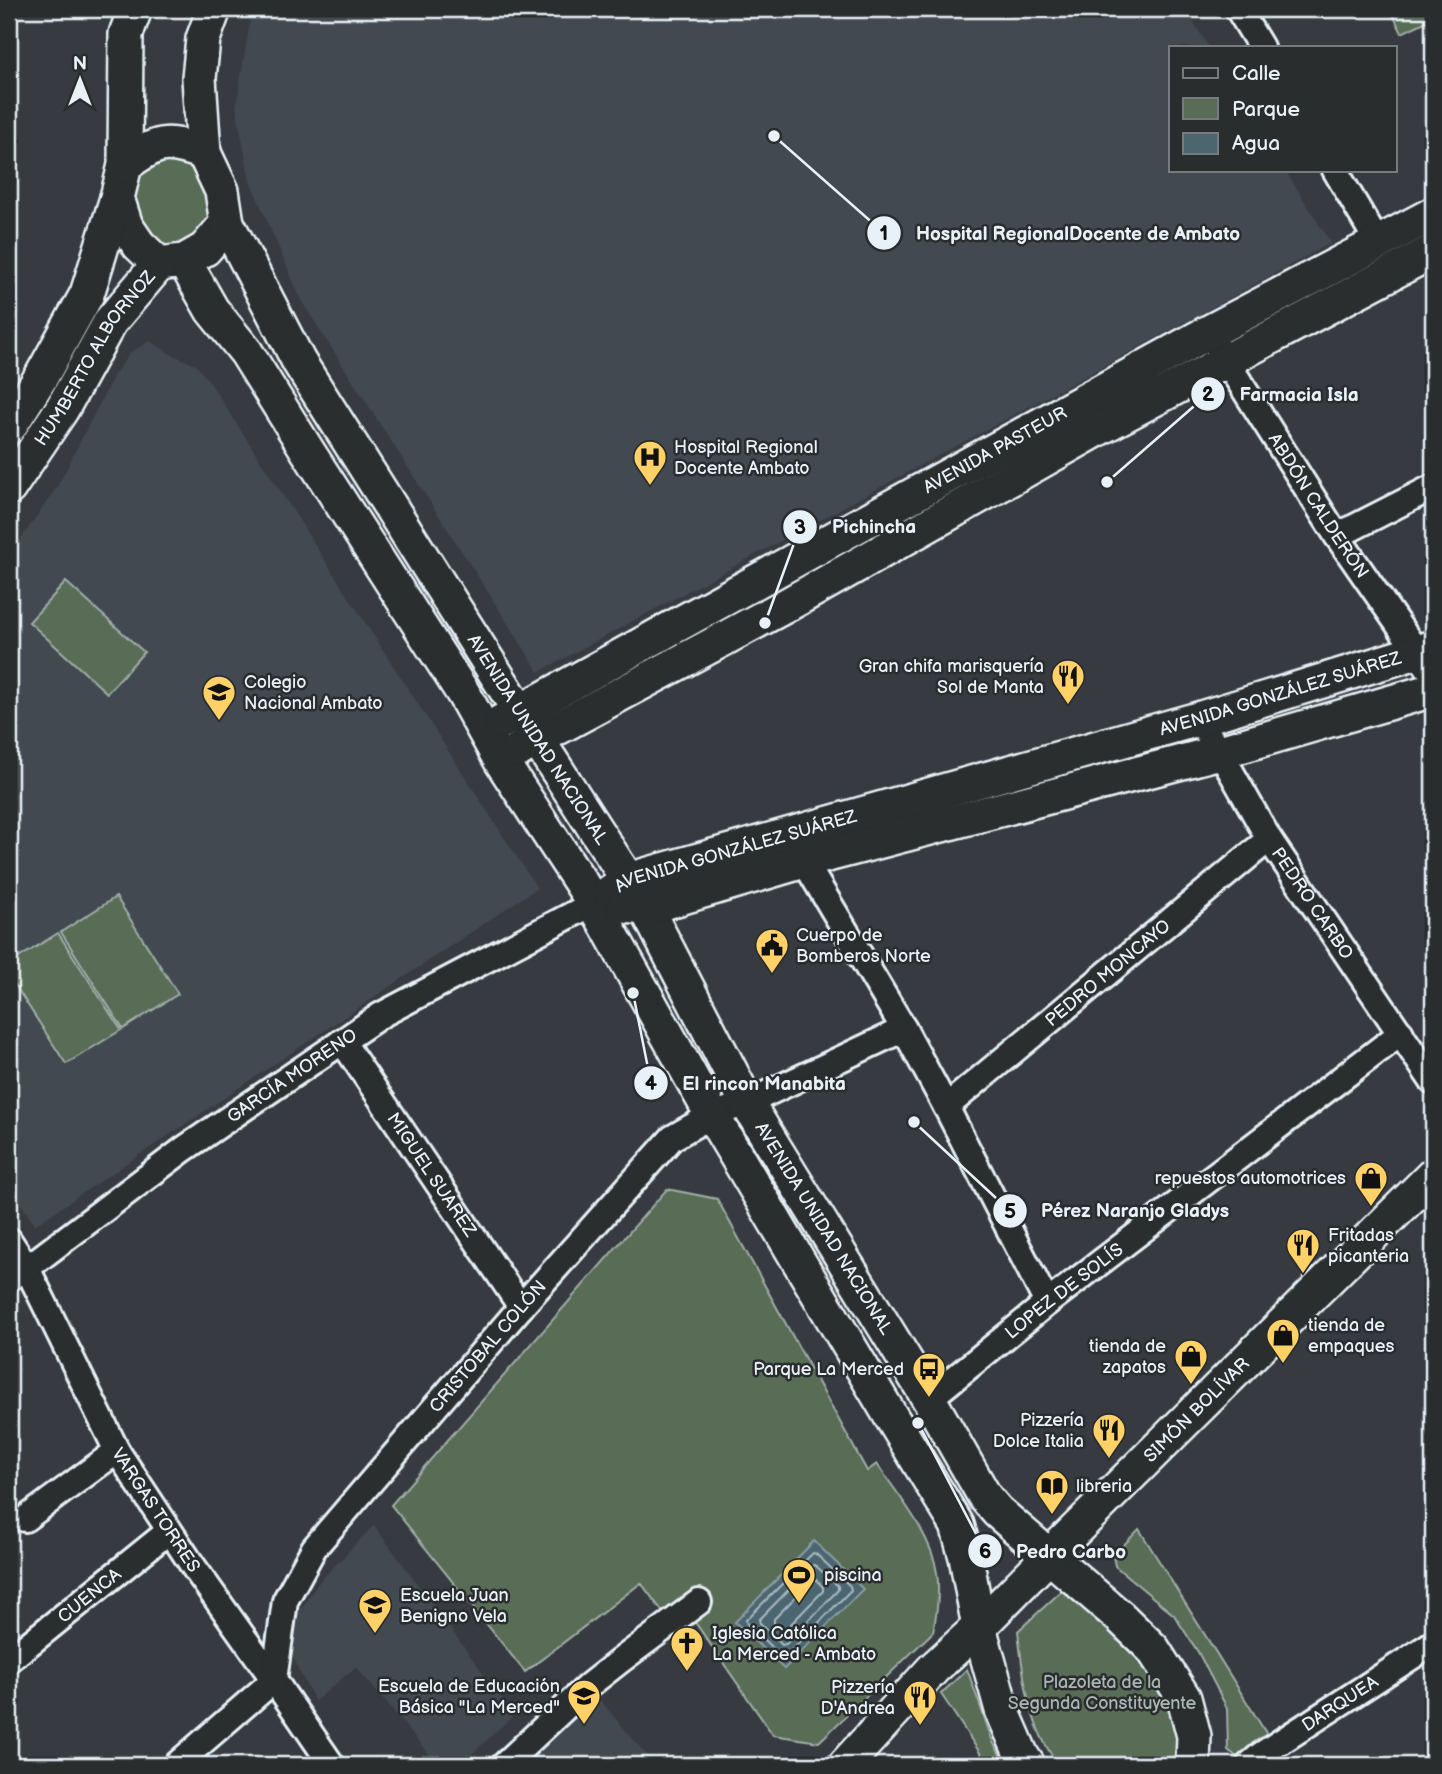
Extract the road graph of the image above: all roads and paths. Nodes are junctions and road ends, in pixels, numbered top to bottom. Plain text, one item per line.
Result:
1 (135, 9) edge
2 (214, 9) edge
3 (1238, 9) edge
4 (1260, 46) edge
5 (204, 153) junction
6 (124, 165) junction
7 (1336, 172) edge
8 (117, 198) junction
9 (1433, 214) edge
10 (227, 223) junction
11 (1378, 243) junction
12 (1433, 251) edge
13 (172, 263) junction
14 (1209, 332) junction
15 (1225, 362) junction
16 (9, 427) edge
17 (1433, 487) edge
18 (9, 488) edge
19 (1336, 536) junction
20 (1428, 657) edge
21 (1433, 690) edge
22 (1198, 719) junction
23 (528, 725) junction
24 (486, 731) junction
25 (1220, 752) junction
26 (501, 761) junction
27 (1269, 839) junction
28 (804, 861) junction
29 (628, 880) junction
30 (594, 902) junction
31 (646, 908) junction
32 (904, 1028) junction
33 (1401, 1033) junction
34 (342, 1041) junction
35 (1433, 1082) edge
36 (747, 1103) junction
37 (946, 1107) junction
38 (712, 1115) junction
39 (1433, 1175) edge
40 (9, 1240) edge
41 (18, 1273) edge
42 (1047, 1303) junction
43 (520, 1307) junction
44 (929, 1399) junction
45 (117, 1451) junction
46 (25, 1519) dead end
47 (169, 1531) junction
48 (1048, 1557) junction
49 (699, 1602) dead end
50 (979, 1627) junction
51 (1433, 1643) edge
52 (9, 1660) edge
53 (274, 1679) junction
54 (176, 1765) edge
55 (332, 1765) edge
56 (504, 1765) edge
57 (845, 1765) edge
58 (1028, 1765) edge
59 (1193, 1765) edge
60 (1249, 1765) edge

1 - 6 street
2 - 5 street
3 - 4 street
5 - 6 street
5 - 10 street
6 - 8 street
7 - 11 street
8 - 13 street
8 - 16 street, HUMBERTO ALBORNOZ
9 - 11 street, AVENIDA PASTEUR
10 - 13 street
10 - 23 street, AVENIDA UNIDAD NACIONAL
11 - 14 street, AVENIDA PASTEUR
12 - 15 street, AVENIDA PASTEUR
13 - 18 street, HUMBERTO ALBORNOZ
13 - 24 street, AVENIDA UNIDAD NACIONAL
14 - 15 street, ABDÓN CALDERÓN
14 - 23 street, AVENIDA PASTEUR
15 - 19 street, ABDÓN CALDERÓN
15 - 23 street, AVENIDA PASTEUR
17 - 19 street
19 - 20 street, ABDÓN CALDERÓN
20 - 22 street, AVENIDA GONZÁLEZ SUÁREZ
21 - 25 street, AVENIDA GONZÁLEZ SUÁREZ
22 - 25 street, PEDRO CARBO
22 - 29 street, AVENIDA GONZÁLEZ SUÁREZ
23 - 24 street, AVENIDA PASTEUR
23 - 26 street, AVENIDA PASTEUR
23 - 29 street, AVENIDA UNIDAD NACIONAL
24 - 26 street, AVENIDA UNIDAD NACIONAL
25 - 27 street, PEDRO CARBO
25 - 28 street, AVENIDA GONZÁLEZ SUÁREZ
26 - 30 street, AVENIDA UNIDAD NACIONAL
27 - 33 street, PEDRO CARBO
27 - 37 street, PEDRO MONCAYO
28 - 31 street, AVENIDA GONZÁLEZ SUÁREZ
28 - 32 street
29 - 30 street, AVENIDA GONZÁLEZ SUÁREZ
29 - 31 street, AVENIDA UNIDAD NACIONAL
30 - 31 street, AVENIDA GONZÁLEZ SUÁREZ
30 - 34 street, GARCÍA MORENO
30 - 38 street, AVENIDA UNIDAD NACIONAL
31 - 36 street, AVENIDA UNIDAD NACIONAL
32 - 36 street, CRISTOBAL COLÓN
32 - 37 street
33 - 35 street, PEDRO CARBO
33 - 42 street, LOPEZ DE SOLÍS
34 - 41 street, GARCÍA MORENO
34 - 43 street, MIGUEL SUAREZ
36 - 38 street, CRISTOBAL COLÓN
36 - 44 street, AVENIDA UNIDAD NACIONAL
37 - 42 street
38 - 43 street, CRISTOBAL COLÓN
38 - 50 street, AVENIDA UNIDAD NACIONAL
39 - 48 street, SIMÓN BOLÍVAR
40 - 41 street, VARGAS TORRES
41 - 45 street, VARGAS TORRES
42 - 44 street, LOPEZ DE SOLÍS
43 - 53 street, CRISTOBAL COLÓN
44 - 48 street, AVENIDA UNIDAD NACIONAL
45 - 46 street
45 - 47 street, VARGAS TORRES
47 - 52 street, CUENCA
47 - 53 street, VARGAS TORRES
48 - 50 street, SIMÓN BOLÍVAR
48 - 59 street, AVENIDA UNIDAD NACIONAL
49 - 56 street
50 - 57 street, SIMÓN BOLÍVAR
50 - 58 street, AVENIDA UNIDAD NACIONAL
51 - 60 street, DARQUEA
53 - 54 street
53 - 55 street, VARGAS TORRES

